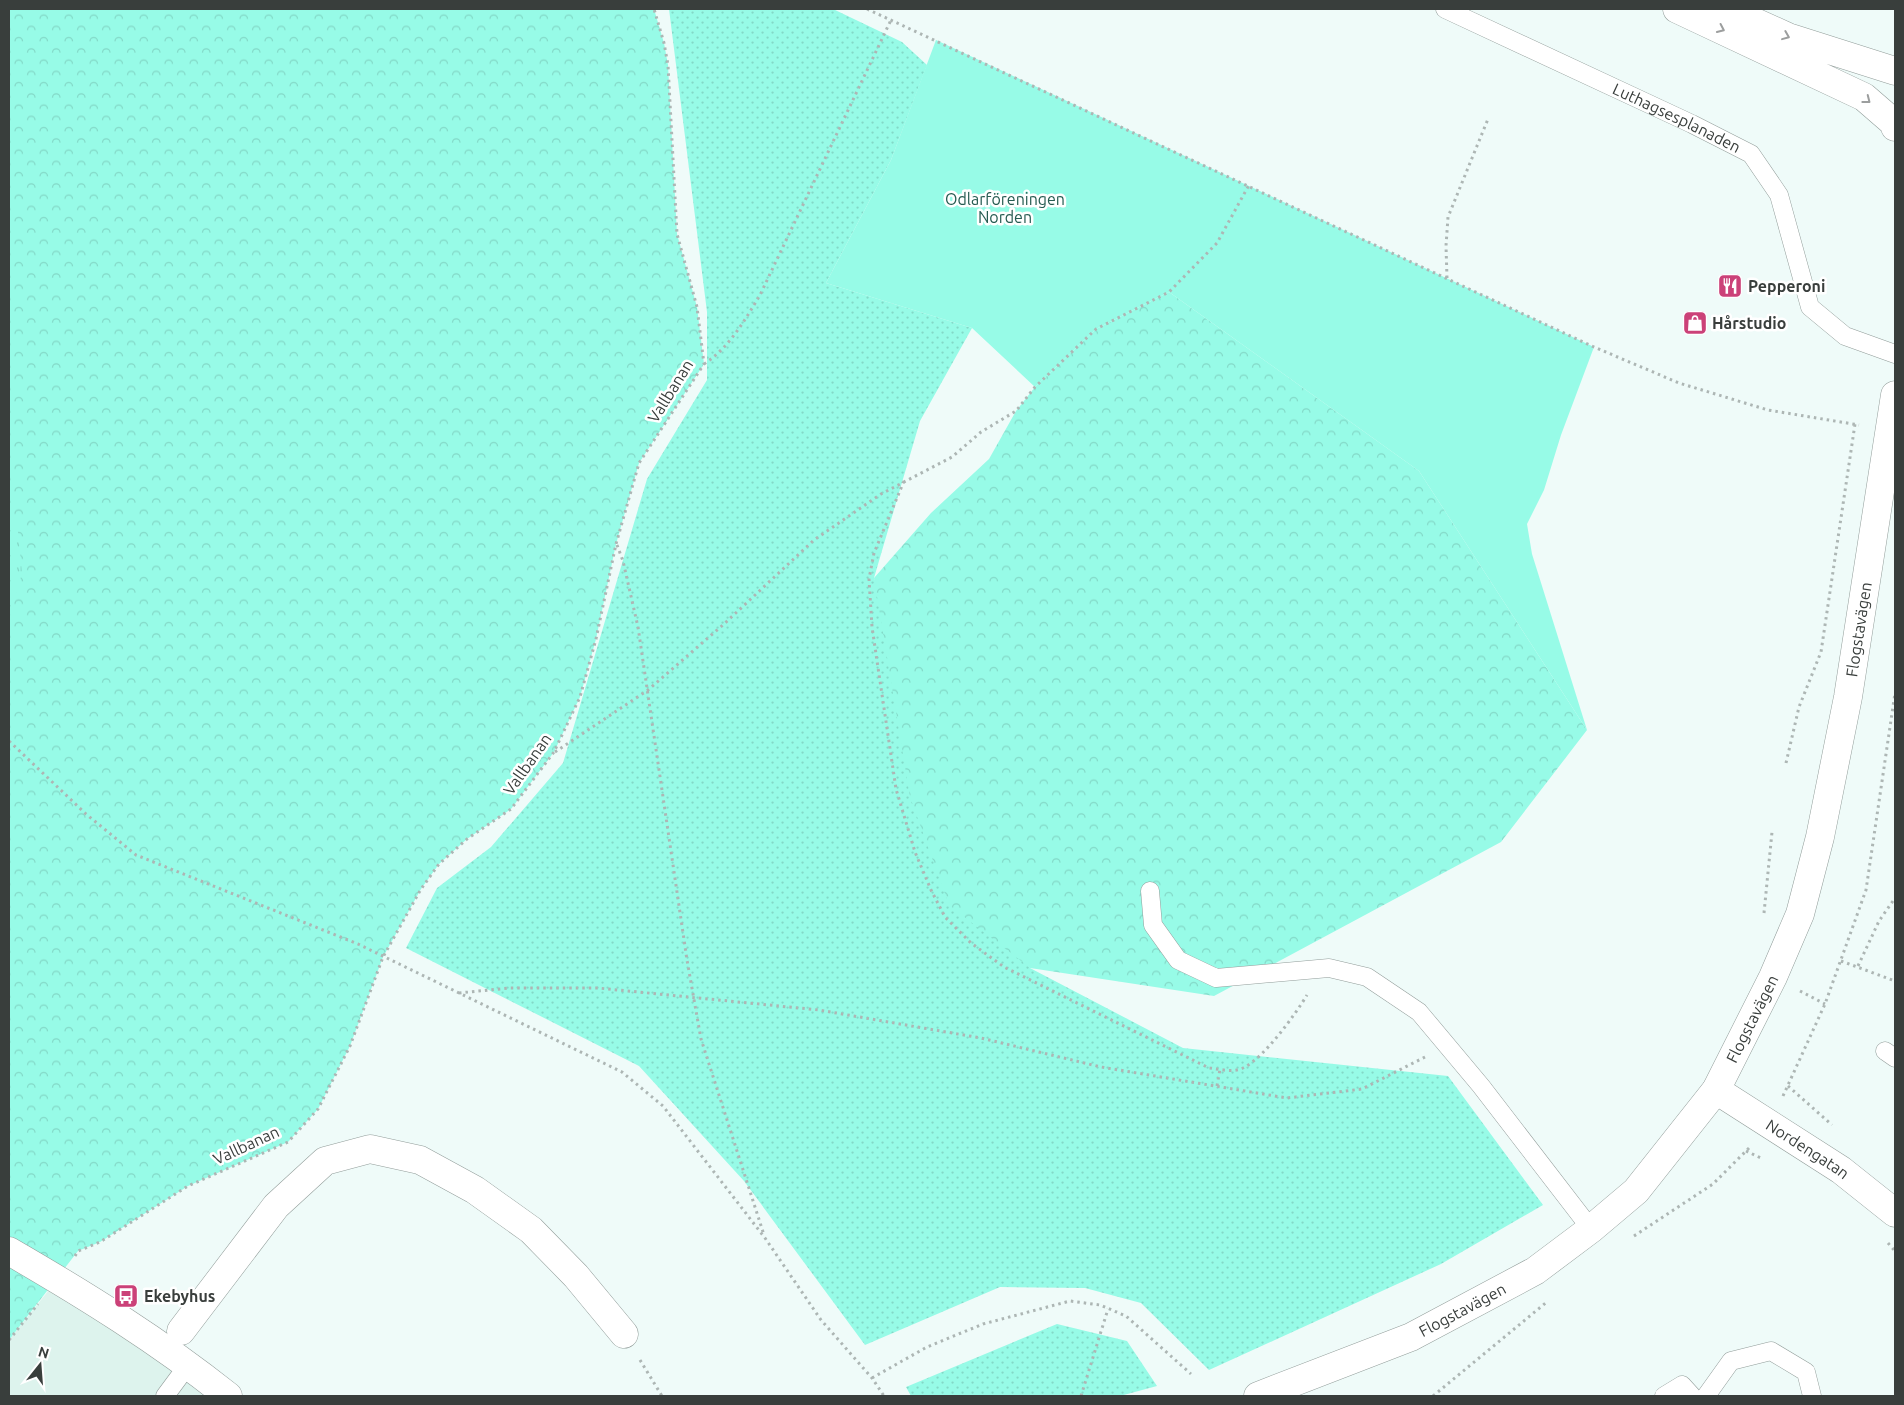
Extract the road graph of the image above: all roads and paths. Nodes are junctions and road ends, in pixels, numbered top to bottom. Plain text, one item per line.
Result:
1 (654, 9) edge
2 (867, 9) edge
3 (1445, 9) edge
4 (1677, 9) edge
5 (1726, 9) edge
6 (891, 20) junction
7 (1895, 71) edge
8 (1488, 119) dead end
9 (1895, 127) edge
10 (1249, 185) junction
11 (1447, 278) junction
12 (1895, 354) edge
13 (704, 364) junction
14 (1895, 395) edge
15 (904, 481) junction
16 (616, 544) junction
17 (648, 690) junction
18 (9, 741) edge
19 (554, 752) junction
20 (1786, 763) dead end
21 (1150, 891) dead end
22 (1895, 898) edge
23 (383, 957) junction
24 (1841, 961) dead end
25 (1858, 966) junction
26 (1323, 969) junction
27 (1895, 981) edge
28 (460, 993) junction
29 (692, 997) junction
30 (1448, 1046) junction
31 (1220, 1069) junction
32 (1217, 1086) junction
33 (1716, 1090) junction
34 (1895, 1213) edge
35 (1591, 1229) junction
36 (765, 1238) junction
37 (9, 1251) edge
38 (58, 1280) junction
39 (1108, 1309) junction
40 (181, 1332) dead end
41 (624, 1334) joint
42 (9, 1340) edge
43 (188, 1365) junction
44 (1191, 1374) dead end
45 (872, 1378) junction
46 (165, 1396) edge
47 (228, 1396) edge
48 (662, 1396) edge
49 (884, 1396) edge
50 (1081, 1396) edge
51 (1258, 1396) edge
52 (1664, 1396) edge
53 (1692, 1396) edge
54 (1706, 1396) edge
55 (1812, 1396) edge

1 - 13 path, Vallbanan
2 - 6 path
3 - 12 lane, Luthagsesplanaden
4 -> 9 street
5 -> 7 street
6 - 10 path
6 - 13 path
8 - 11 path
10 - 11 path
10 - 15 path
11 - 20 path
13 - 16 path, Vallbanan
14 - 33 street, Flogstavägen
15 - 17 path
15 - 31 path
16 - 17 path
16 - 19 path, Vallbanan
17 - 19 path
17 - 29 path
18 - 23 path
19 - 23 path, Vallbanan
21 - 26 lane
22 - 25 path
23 - 28 path
23 - 38 path, Vallbanan
24 - 25 path
25 - 27 path
26 - 30 lane
26 - 31 path
28 - 29 path
28 - 36 path
29 - 32 path
29 - 36 path
30 - 32 path
30 - 35 lane
31 - 32 path
33 - 34 street, Nordengatan
33 - 35 street, Flogstavägen
35 - 51 street, Flogstavägen
36 - 45 path
37 - 38 street
38 - 42 path, Vallbanan
38 - 43 street
39 - 44 path
39 - 45 path
39 - 50 path
40 - 41 street
41 - 48 path
43 - 46 lane
43 - 47 street
45 - 49 path
52 - 53 lane
54 - 55 lane

